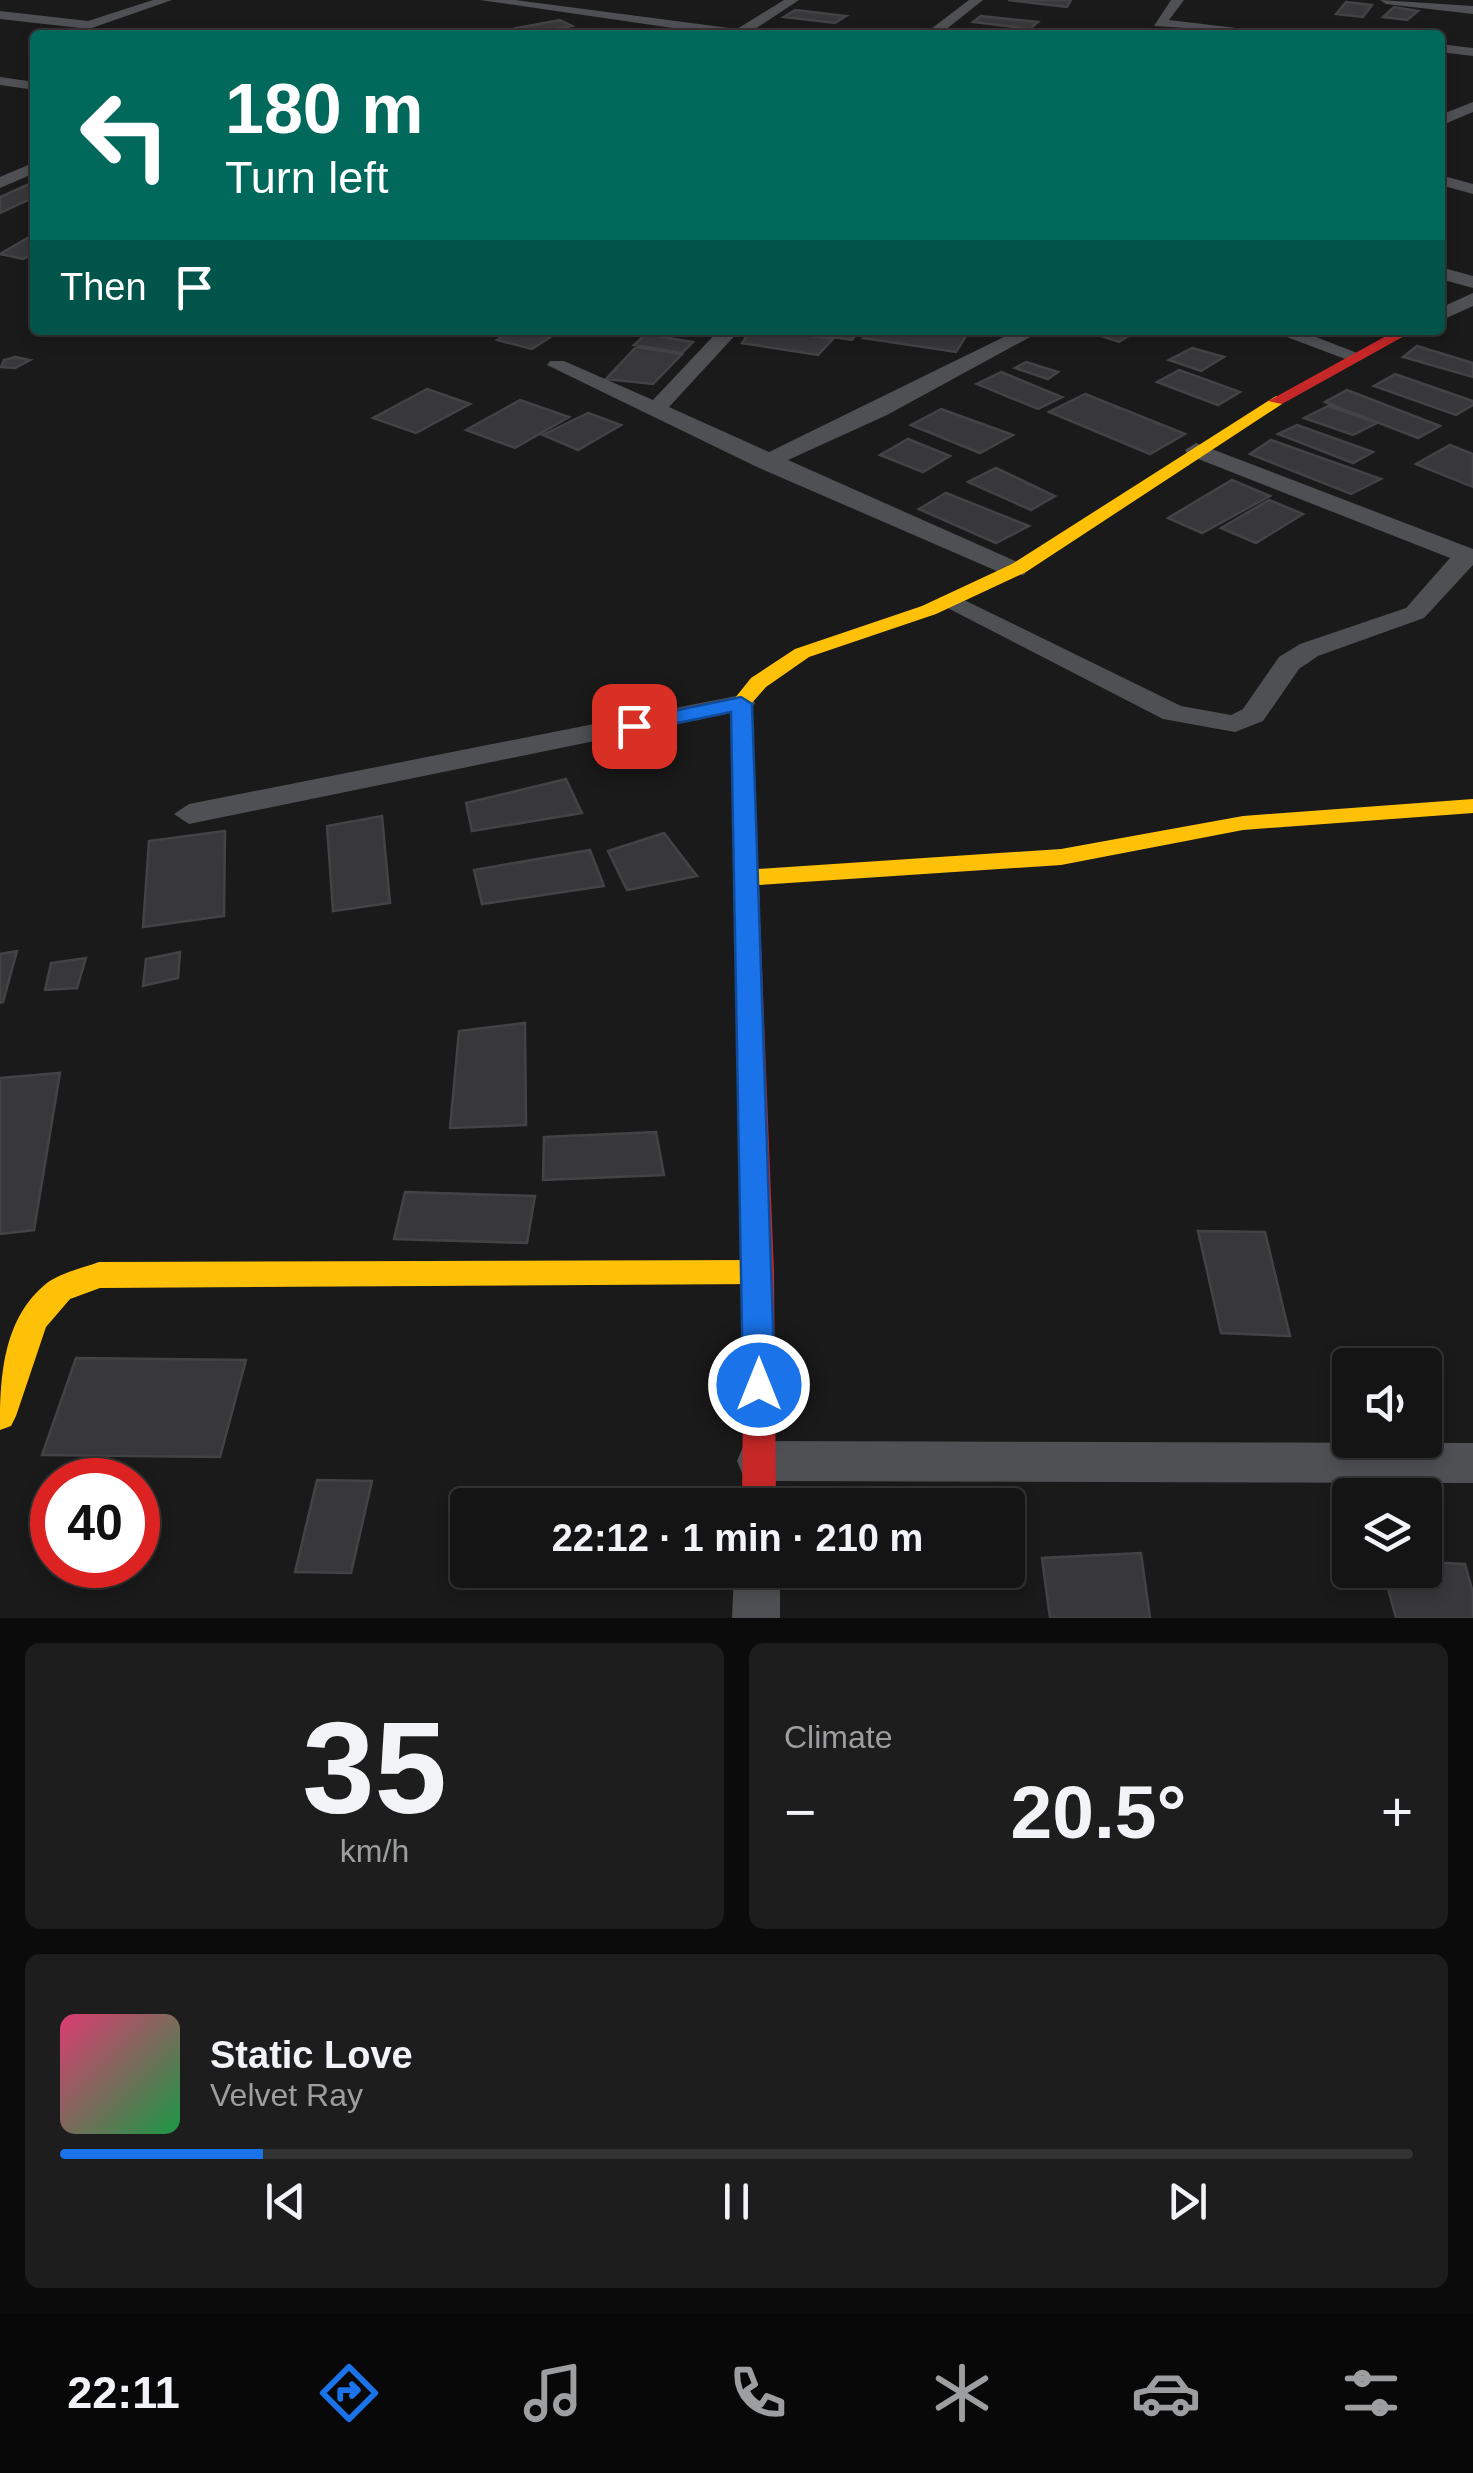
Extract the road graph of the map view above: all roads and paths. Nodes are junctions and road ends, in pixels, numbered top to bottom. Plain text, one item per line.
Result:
1 (166, 0) edge
2 (486, 0) edge
3 (584, 0) edge
4 (793, 0) edge
5 (977, 0) edge
6 (1178, 0) edge
7 (1386, 0) edge
8 (1473, 10) edge
9 (561, 12) junction
10 (0, 14) edge
11 (712, 30) edge
12 (752, 30) edge
13 (937, 30) edge
14 (1235, 30) edge
15 (1445, 49) edge
16 (1473, 52) edge
17 (0, 80) edge
18 (30, 85) edge
19 (1473, 106) edge
20 (1445, 119) edge
21 (30, 170) edge
22 (1445, 181) edge
23 (0, 183) edge
24 (1473, 189) edge
25 (1445, 274) edge
26 (1473, 282) edge
27 (1473, 299) edge
28 (1445, 313) edge
29 (725, 335) edge
30 (1023, 335) edge
31 (1293, 335) edge
32 (1398, 335) edge
33 (1355, 356) junction
34 (557, 365) dead end
35 (656, 409) junction
36 (1196, 450) junction
37 (765, 462) junction
38 (1469, 556) edge
39 (1015, 570) junction
40 (949, 602) junction
41 (741, 704) junction
42 (1473, 806) edge
43 (189, 814) dead end
44 (747, 878) junction
45 (759, 1272) junction
46 (0, 1416) edge
47 (760, 1460) junction
48 (1473, 1463) edge
49 (759, 1488) edge
50 (757, 1588) edge
51 (756, 1618) edge

1 - 10 street
2 - 9 street
3 - 9 street
4 - 12 street
5 - 13 street
6 - 14 street
7 - 8 street
9 - 11 street
15 - 16 street
17 - 18 street
19 - 20 street
21 - 23 street
22 - 24 street
25 - 26 street
27 - 28 street
29 - 35 street
30 - 37 street
31 - 33 street
32 - 33 street
33 - 36 street
34 - 35 street
35 - 37 street
36 - 38 street
36 - 39 street
37 - 39 street
38 - 40 street
39 - 40 street
40 - 41 street
41 - 43 street
41 - 44 street
42 - 44 street
44 - 45 street
45 - 46 street
45 - 47 street
47 - 48 street
47 - 49 street
50 - 51 street

